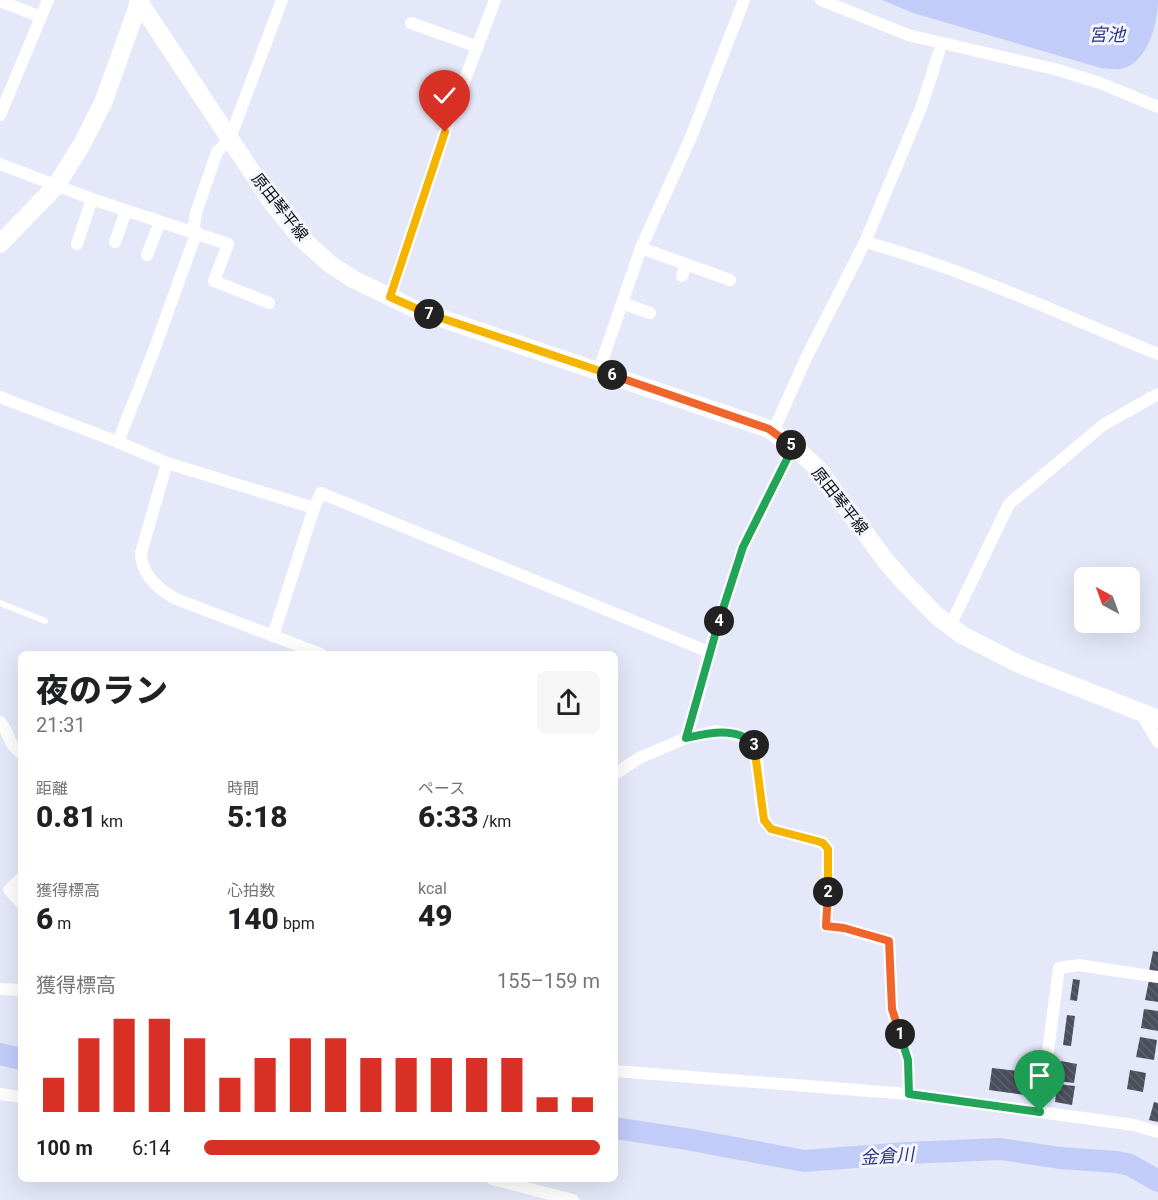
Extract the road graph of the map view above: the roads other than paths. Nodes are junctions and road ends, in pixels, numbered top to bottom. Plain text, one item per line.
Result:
1 (48, 0) edge
2 (282, 0) edge
3 (495, 0) edge
4 (744, 0) edge
5 (821, 0) edge
6 (0, 1) edge
7 (139, 1) edge
8 (41, 17) junction
9 (411, 22) dead end
10 (478, 47) junction
11 (939, 52) dead end
12 (1158, 107) edge
13 (0, 116) edge
14 (230, 138) junction
15 (0, 164) edge
16 (56, 186) junction
17 (92, 200) junction
18 (126, 211) junction
19 (160, 222) junction
20 (196, 234) junction
21 (115, 242) dead end
22 (865, 242) junction
23 (0, 244) edge
24 (77, 244) dead end
25 (641, 248) junction
26 (147, 255) dead end
27 (730, 280) dead end
28 (390, 297) junction
29 (269, 303) dead end
30 (622, 303) junction
31 (650, 313) dead end
32 (1158, 354) edge
33 (599, 370) junction
34 (1158, 394) edge
35 (0, 397) edge
36 (773, 432) junction
37 (118, 442) junction
38 (793, 447) junction
39 (167, 463) junction
40 (314, 508) junction
41 (0, 603) edge
42 (45, 621) dead end
43 (950, 626) junction
44 (273, 636) junction
45 (313, 651) edge
46 (709, 652) junction
47 (1141, 712) junction
48 (1158, 719) edge
49 (0, 722) edge
50 (686, 738) junction
51 (1158, 742) edge
52 (18, 751) edge
53 (618, 772) edge
54 (18, 881) edge
55 (18, 900) edge
56 (1158, 977) edge
57 (0, 989) edge
58 (18, 990) edge
59 (618, 1071) edge
60 (0, 1094) edge
61 (909, 1094) junction
62 (18, 1097) edge
63 (1040, 1112) junction
64 (1158, 1132) edge
65 (504, 1182) edge
66 (573, 1200) edge

1 - 8 street
2 - 14 street
3 - 10 street
4 - 25 street
5 - 12 street
6 - 8 street
7 - 14 main road, 原田琴平線
7 - 16 main road
8 - 13 street
9 - 10 street
10 - 28 street
11 - 22 street
14 - 20 street
14 - 28 main road, 原田琴平線
15 - 16 street
16 - 17 street
16 - 23 main road
17 - 18 street
17 - 24 street
18 - 19 street
18 - 21 street
19 - 20 street
19 - 26 street
20 - 29 street
20 - 37 street
22 - 32 street
22 - 36 street
25 - 27 street
25 - 30 street
28 - 33 main road, 原田琴平線
30 - 31 street
30 - 33 street
33 - 36 main road, 原田琴平線
34 - 43 street
35 - 37 street
36 - 38 main road, 原田琴平線
37 - 39 street
38 - 43 main road, 原田琴平線
38 - 46 street
39 - 40 street
39 - 44 street
40 - 44 street
40 - 46 street
41 - 42 lane
43 - 47 main road, 原田琴平線
44 - 45 street
46 - 50 street
47 - 48 main road, 原田琴平線
47 - 51 street
49 - 52 street
50 - 53 street
50 - 61 street
54 - 55 street
56 - 63 street
57 - 58 street
59 - 61 street
60 - 62 street
61 - 63 street
63 - 64 street
65 - 66 street

